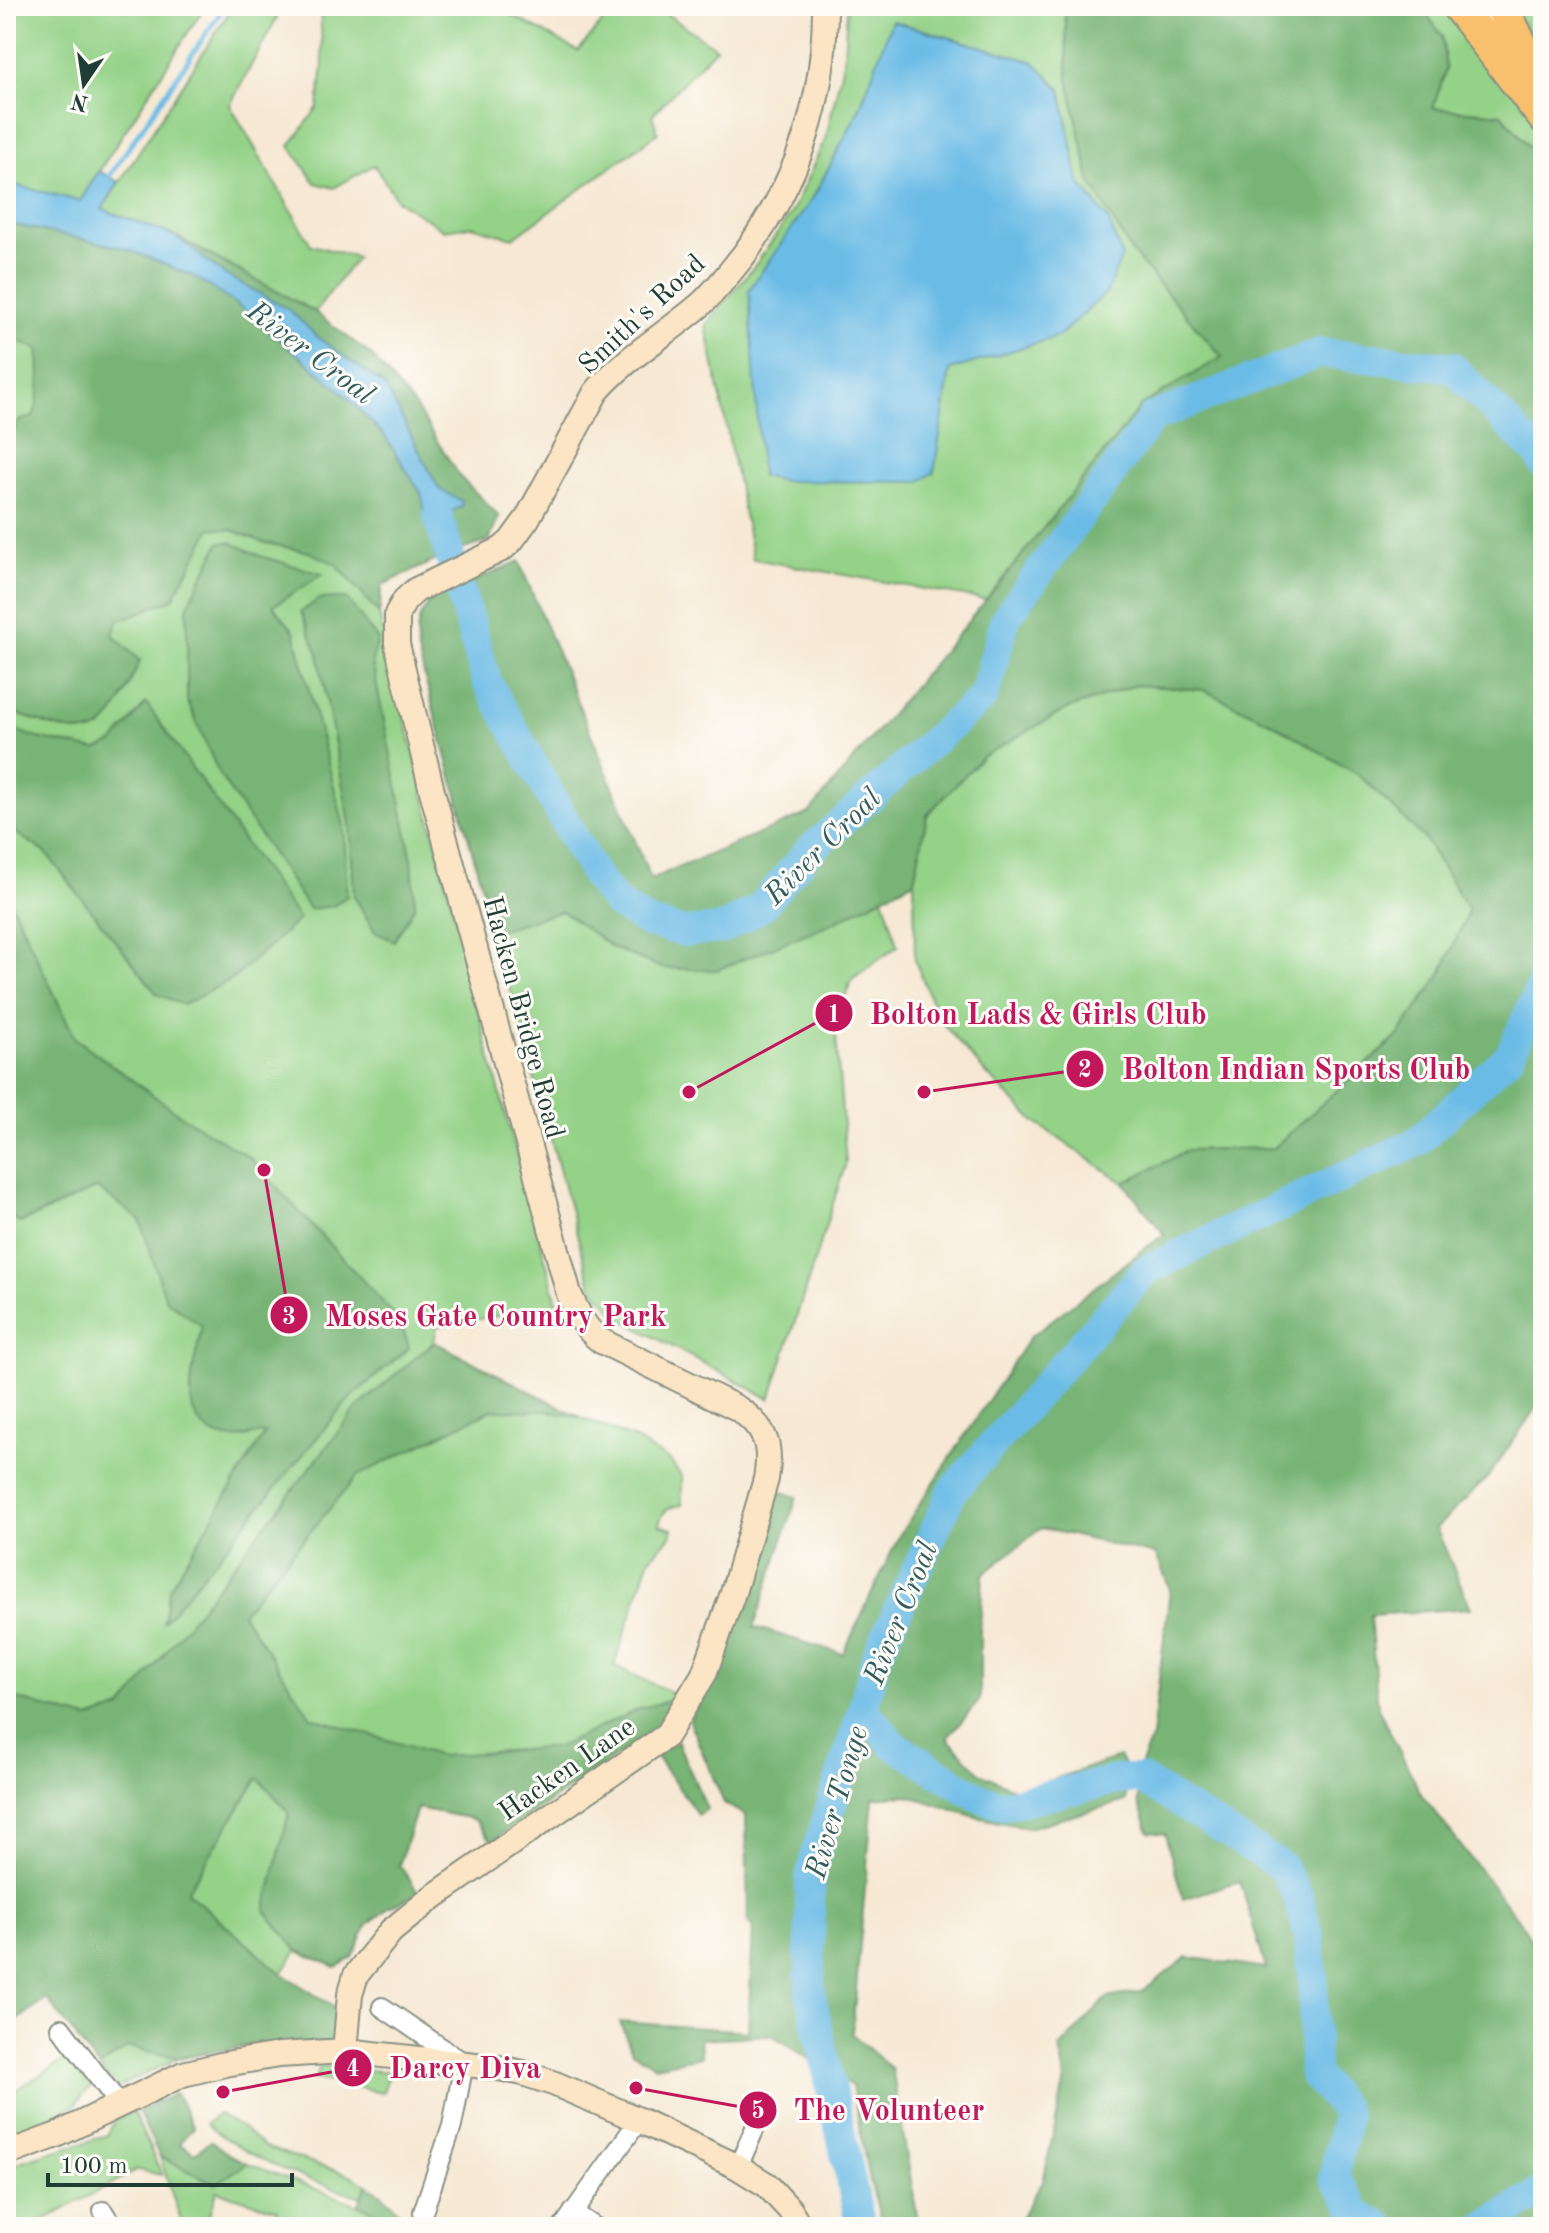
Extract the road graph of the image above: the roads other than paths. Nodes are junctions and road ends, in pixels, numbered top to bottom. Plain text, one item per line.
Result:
1 (825, 6) edge
2 (1458, 6) edge
3 (1481, 6) edge
4 (1501, 6) edge
5 (1538, 74) edge
6 (1543, 116) edge
7 (487, 556) joint
8 (766, 1440) joint
9 (382, 2007) dead end
10 (61, 2028) dead end
11 (345, 2051) junction
12 (464, 2063) junction
13 (124, 2103) junction
14 (762, 2112) dead end
15 (639, 2120) junction
16 (6, 2154) edge
17 (738, 2167) junction
18 (423, 2212) dead end
19 (568, 2220) edge
20 (595, 2227) edge
21 (800, 2227) edge

1 - 7 street, Smith's Road
2 - 6 highway
3 - 5 street
4 - 5 highway
7 - 8 street, Hacken Bridge Road
8 - 11 street, Hacken Lane
9 - 12 street
10 - 13 street
11 - 12 street
11 - 13 street
12 - 15 street
12 - 18 street
13 - 16 street
14 - 17 street
15 - 17 street
15 - 19 street
17 - 21 street
19 - 20 street

